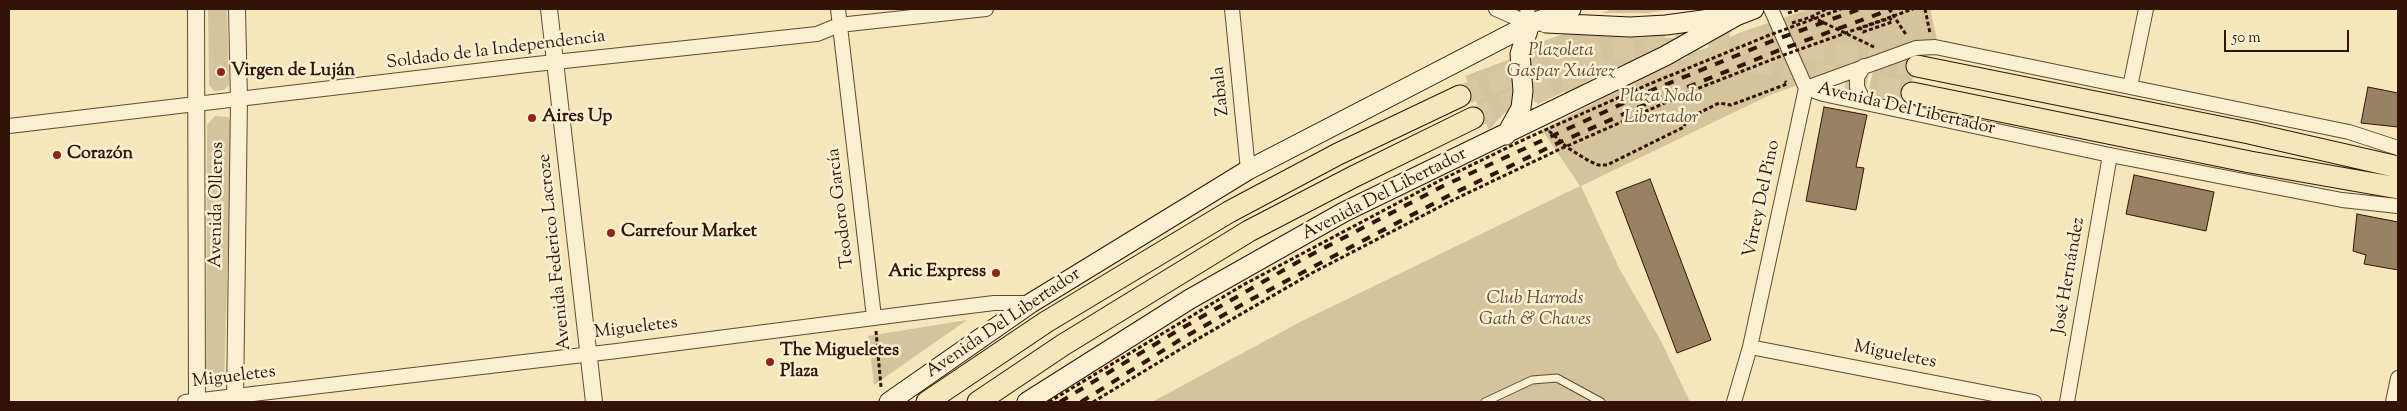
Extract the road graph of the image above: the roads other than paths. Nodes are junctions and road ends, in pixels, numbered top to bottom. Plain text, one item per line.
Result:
1 (196, 9) edge
2 (237, 9) edge
3 (549, 9) edge
4 (838, 9) edge
5 (986, 9) edge
6 (1232, 9) edge
7 (1496, 9) edge
8 (1571, 9) edge
9 (1754, 9) edge
10 (1771, 9) edge
11 (2146, 9) edge
12 (1528, 16) edge
13 (1736, 16) junction
14 (839, 25) junction
15 (555, 62) junction
16 (1864, 66) junction
17 (1917, 66) tunnel mouth
18 (2130, 87) junction
19 (1806, 88) junction
20 (1912, 93) tunnel mouth
21 (1460, 96) tunnel mouth
22 (239, 100) junction
23 (1864, 102) junction
24 (196, 106) junction
25 (1473, 118) tunnel mouth
26 (9, 126) edge
27 (1506, 135) junction
28 (2398, 148) edge
29 (2110, 155) junction
30 (2398, 167) edge
31 (1248, 170) junction
32 (2398, 188) edge
33 (2398, 206) edge
34 (1032, 303) junction
35 (874, 317) junction
36 (1750, 347) junction
37 (588, 354) junction
38 (2398, 378) edge
39 (885, 398) edge
40 (235, 399) edge
41 (193, 402) edge
42 (594, 402) edge
43 (927, 402) edge
44 (978, 402) edge
45 (1027, 402) edge
46 (1485, 402) edge
47 (1601, 402) edge
48 (1734, 402) edge
49 (2034, 402) edge
50 (2067, 402) edge
51 (2393, 402) edge

1 - 24 street, Avenida Olleros
2 - 22 street, Avenida Olleros
3 - 15 street, Avenida Federico Lacroze
4 - 14 street, Teodoro García
5 - 14 street, Soldado de la Independencia
6 - 31 street, Zabala
7 - 12 street
8 - 12 main road, Avenida Del Libertador
9 - 13 main road, Avenida Del Libertador
10 - 19 street
11 - 18 street
12 - 13 main road
12 - 27 main road
12 - 31 main road, Avenida Del Libertador
13 - 27 main road, Avenida Del Libertador
14 - 15 street, Soldado de la Independencia
14 - 35 street, Teodoro García
15 - 22 street, Soldado de la Independencia
15 - 37 street, Avenida Federico Lacroze
16 - 18 street, Avenida Del Libertador
16 - 19 street, Avenida Del Libertador
16 - 23 street
17 - 30 main road
18 - 28 street, Avenida Del Libertador
19 - 23 street, Avenida Del Libertador
19 - 36 street, Virrey Del Pino
20 - 32 main road, Avenida Del Libertador
21 - 43 main road, Avenida Del Libertador
22 - 24 street, Soldado de la Independencia
22 - 40 street, Avenida Olleros
23 - 29 street, Avenida Del Libertador
24 - 26 street, Soldado de la Independencia
24 - 41 street, Avenida Olleros
25 - 44 main road, Avenida Del Libertador
27 - 45 main road, Avenida Del Libertador
29 - 33 street, Avenida Del Libertador
29 - 50 street, José Hernández
31 - 34 main road, Avenida Del Libertador
34 - 35 street, Migueletes
34 - 39 main road, Avenida Del Libertador
35 - 37 street, Migueletes
36 - 48 street, Virrey Del Pino
36 - 49 street, Migueletes
37 - 40 street, Migueletes
37 - 42 street, Avenida Federico Lacroze
38 - 51 street
40 - 41 street, Migueletes
46 - 47 lane

